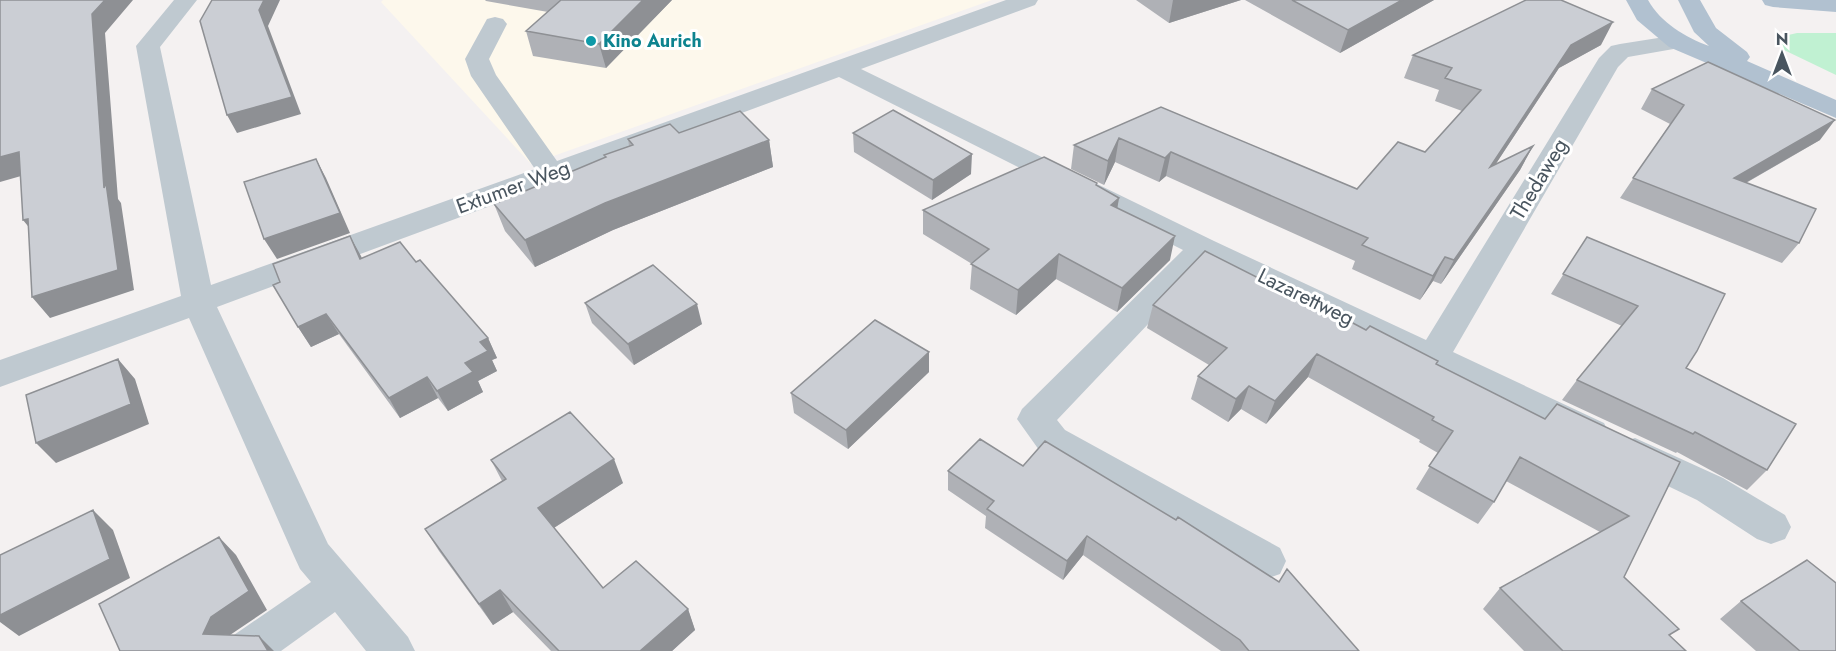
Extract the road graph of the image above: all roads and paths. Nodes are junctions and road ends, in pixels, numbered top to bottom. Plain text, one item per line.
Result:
1 (186, 0) edge
2 (1027, 0) edge
3 (1637, 0) edge
4 (1689, 0) edge
5 (1773, 0) edge
6 (1836, 5) edge
7 (495, 24) dead end
8 (1677, 42) junction
9 (839, 69) junction
10 (1760, 75) junction
11 (1836, 110) edge
12 (552, 173) junction
13 (1203, 248) junction
14 (198, 301) junction
15 (1431, 358) junction
16 (0, 374) edge
17 (1771, 527) dead end
18 (1266, 561) dead end
19 (339, 586) junction
20 (246, 651) edge
21 (393, 651) edge

1 - 14 street
2 - 9 street, Extumer Weg
3 - 8 main road
4 - 10 main road
5 - 6 main road
7 - 12 street
8 - 10 main road
8 - 15 street, Thedaweg
9 - 12 street, Extumer Weg
9 - 13 street, Lazarettweg
10 - 11 main road
12 - 14 street, Extumer Weg
13 - 15 street, Lazarettweg
13 - 18 street
14 - 16 street, Extumer Weg
14 - 19 street
15 - 17 street, Lazarettweg
19 - 20 street
19 - 21 street

